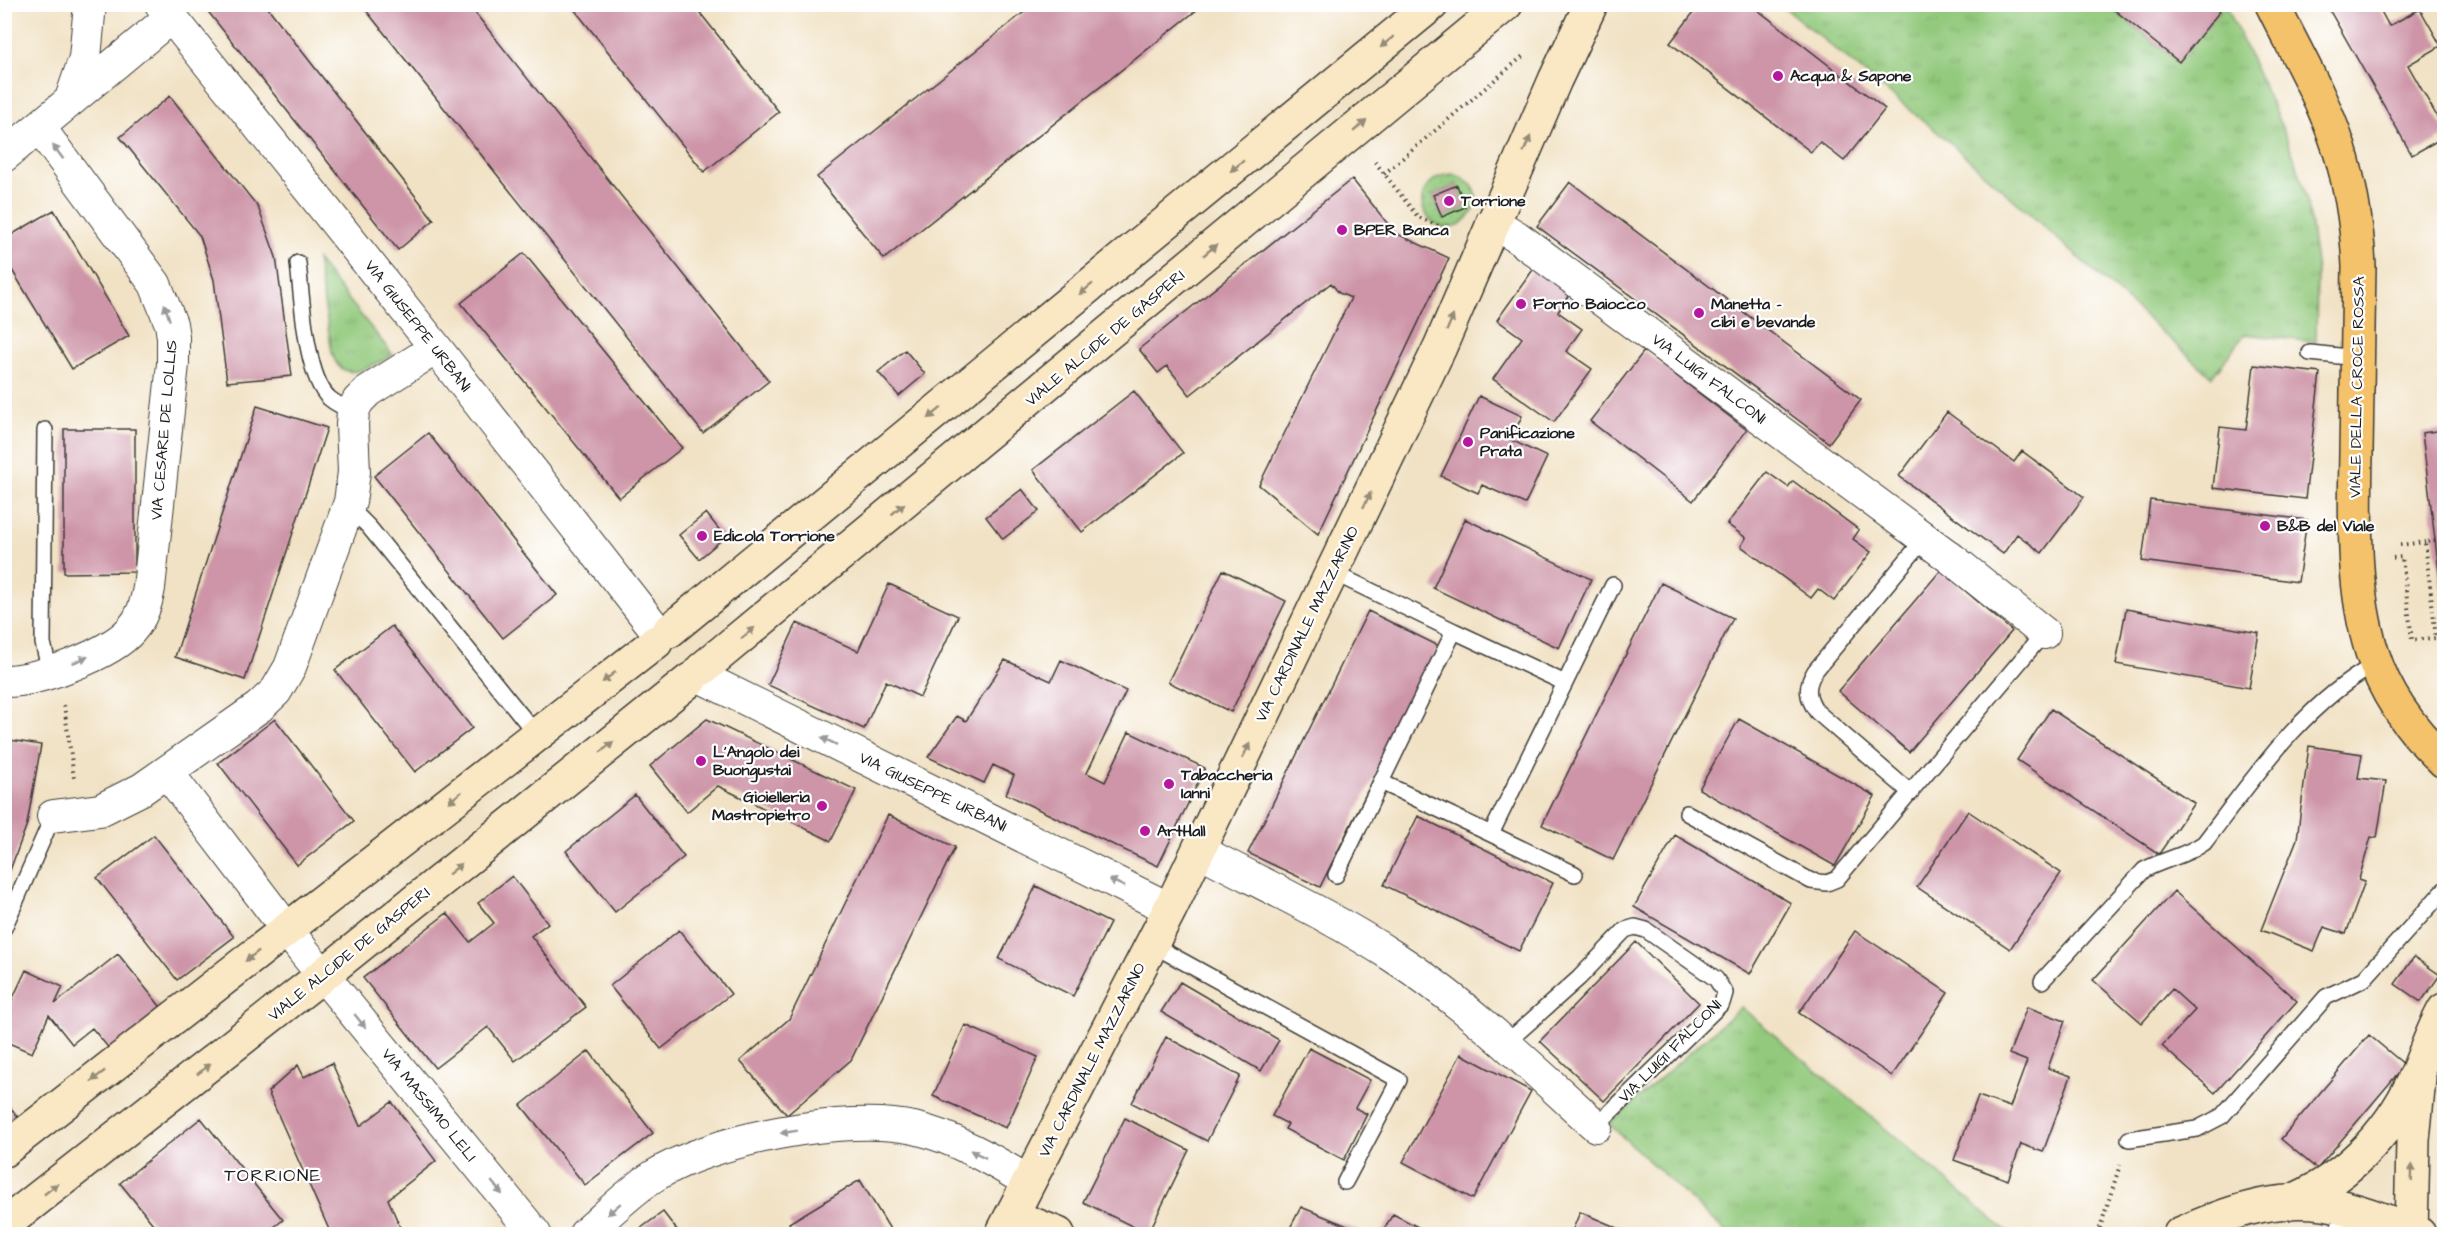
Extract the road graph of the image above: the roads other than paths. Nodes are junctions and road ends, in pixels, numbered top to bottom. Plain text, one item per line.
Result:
1 (90, 4) edge
2 (1432, 4) edge
3 (1506, 4) edge
4 (1591, 4) edge
5 (2272, 4) edge
6 (166, 11) edge
7 (71, 99) junction
8 (39, 127) junction
9 (4, 156) edge
10 (1492, 222) junction
11 (298, 263) dead end
12 (436, 348) junction
13 (2310, 353) dead end
14 (2358, 358) junction
15 (353, 411) junction
16 (45, 430) dead end
17 (347, 511) junction
18 (1924, 539) junction
19 (1332, 572) junction
20 (1613, 585) dead end
21 (1454, 631) junction
22 (2044, 633) joint
23 (662, 637) junction
24 (2376, 664) junction
25 (50, 672) junction
26 (696, 675) junction
27 (4, 681) edge
28 (1565, 683) junction
29 (536, 734) junction
30 (2445, 761) edge
31 (167, 772) junction
32 (1381, 782) junction
33 (1911, 793) junction
34 (1687, 813) dead end
35 (65, 815) joint
36 (1491, 834) junction
37 (1198, 850) junction
38 (1336, 874) dead end
39 (1575, 874) dead end
40 (2445, 890) edge
41 (1170, 909) junction
42 (4, 928) edge
43 (286, 929) junction
44 (1151, 944) junction
45 (323, 975) junction
46 (2042, 981) dead end
47 (2445, 1010) edge
48 (1505, 1044) junction
49 (2421, 1065) junction
50 (1596, 1125) joint
51 (2129, 1139) road end
52 (2371, 1143) junction
53 (4, 1150) edge
54 (1029, 1182) junction
55 (1345, 1182) dead end
56 (2286, 1203) junction
57 (2350, 1223) edge
58 (4, 1225) edge
59 (1007, 1225) edge
60 (2414, 1233) edge
61 (535, 1234) edge
62 (585, 1234) edge
63 (1058, 1234) edge
64 (2180, 1234) edge

1 - 7 street
2 -> 23 main road
26 -> 3 main road, VIALE ALCIDE DE GASPERI
10 -> 4 main road, VIA CARDINALE MAZZARINO
5 - 14 main road, VIALE DELLA CROCE ROSSA
6 - 7 street
6 - 12 street, VIA GIUSEPPE URBANI
7 - 8 street
8 - 9 street
25 -> 8 street, VIA CESARE DE LOLLIS
10 - 18 street, VIA LUIGI FALCONI
19 -> 10 main road, VIA CARDINALE MAZZARINO
11 - 15 lane
12 - 15 street
12 - 23 street, VIA GIUSEPPE URBANI
13 - 14 lane
14 - 24 main road, VIALE DELLA CROCE ROSSA
15 - 17 street
16 - 25 lane
17 - 29 lane
17 - 31 street
18 - 22 street, VIA LUIGI FALCONI
18 - 33 lane
19 - 21 lane
37 -> 19 main road, VIA CARDINALE MAZZARINO
20 - 28 lane
21 - 28 lane
21 - 32 lane
22 - 33 lane, VIA LUIGI FALCONI
23 - 26 main road
23 - 26 main road
23 -> 29 main road
24 - 30 main road, VIALE DELLA CROCE ROSSA
24 - 46 lane
25 - 27 street, VIA CESARE DE LOLLIS
41 -> 26 street, VIA GIUSEPPE URBANI
45 -> 26 main road, VIALE ALCIDE DE GASPERI
28 - 36 lane
29 -> 43 main road
31 - 35 street
31 - 43 street, VIA MASSIMO LELI
32 - 36 lane
32 - 38 lane
33 - 34 lane, VIA LUIGI FALCONI
35 - 42 lane
36 - 39 lane
37 - 41 main road, VIA CARDINALE MAZZARINO
37 - 48 street, VIA LUIGI FALCONI
40 - 51 lane
41 - 44 main road, VIA CARDINALE MAZZARINO
43 - 45 street, VIA MASSIMO LELI
43 -> 53 main road
44 - 54 main road, VIA CARDINALE MAZZARINO
44 - 55 lane
58 -> 45 main road, VIALE ALCIDE DE GASPERI
45 -> 61 street, VIA MASSIMO LELI
47 - 49 main road
48 - 50 street, VIA LUIGI FALCONI
48 - 50 lane, VIA LUIGI FALCONI
49 - 52 main road
60 -> 49 main road
52 - 56 main road
52 - 57 main road
54 - 59 main road, VIA CARDINALE MAZZARINO
54 -> 62 street
56 - 57 main road
56 - 64 main road
57 - 60 main road
59 - 63 main road

